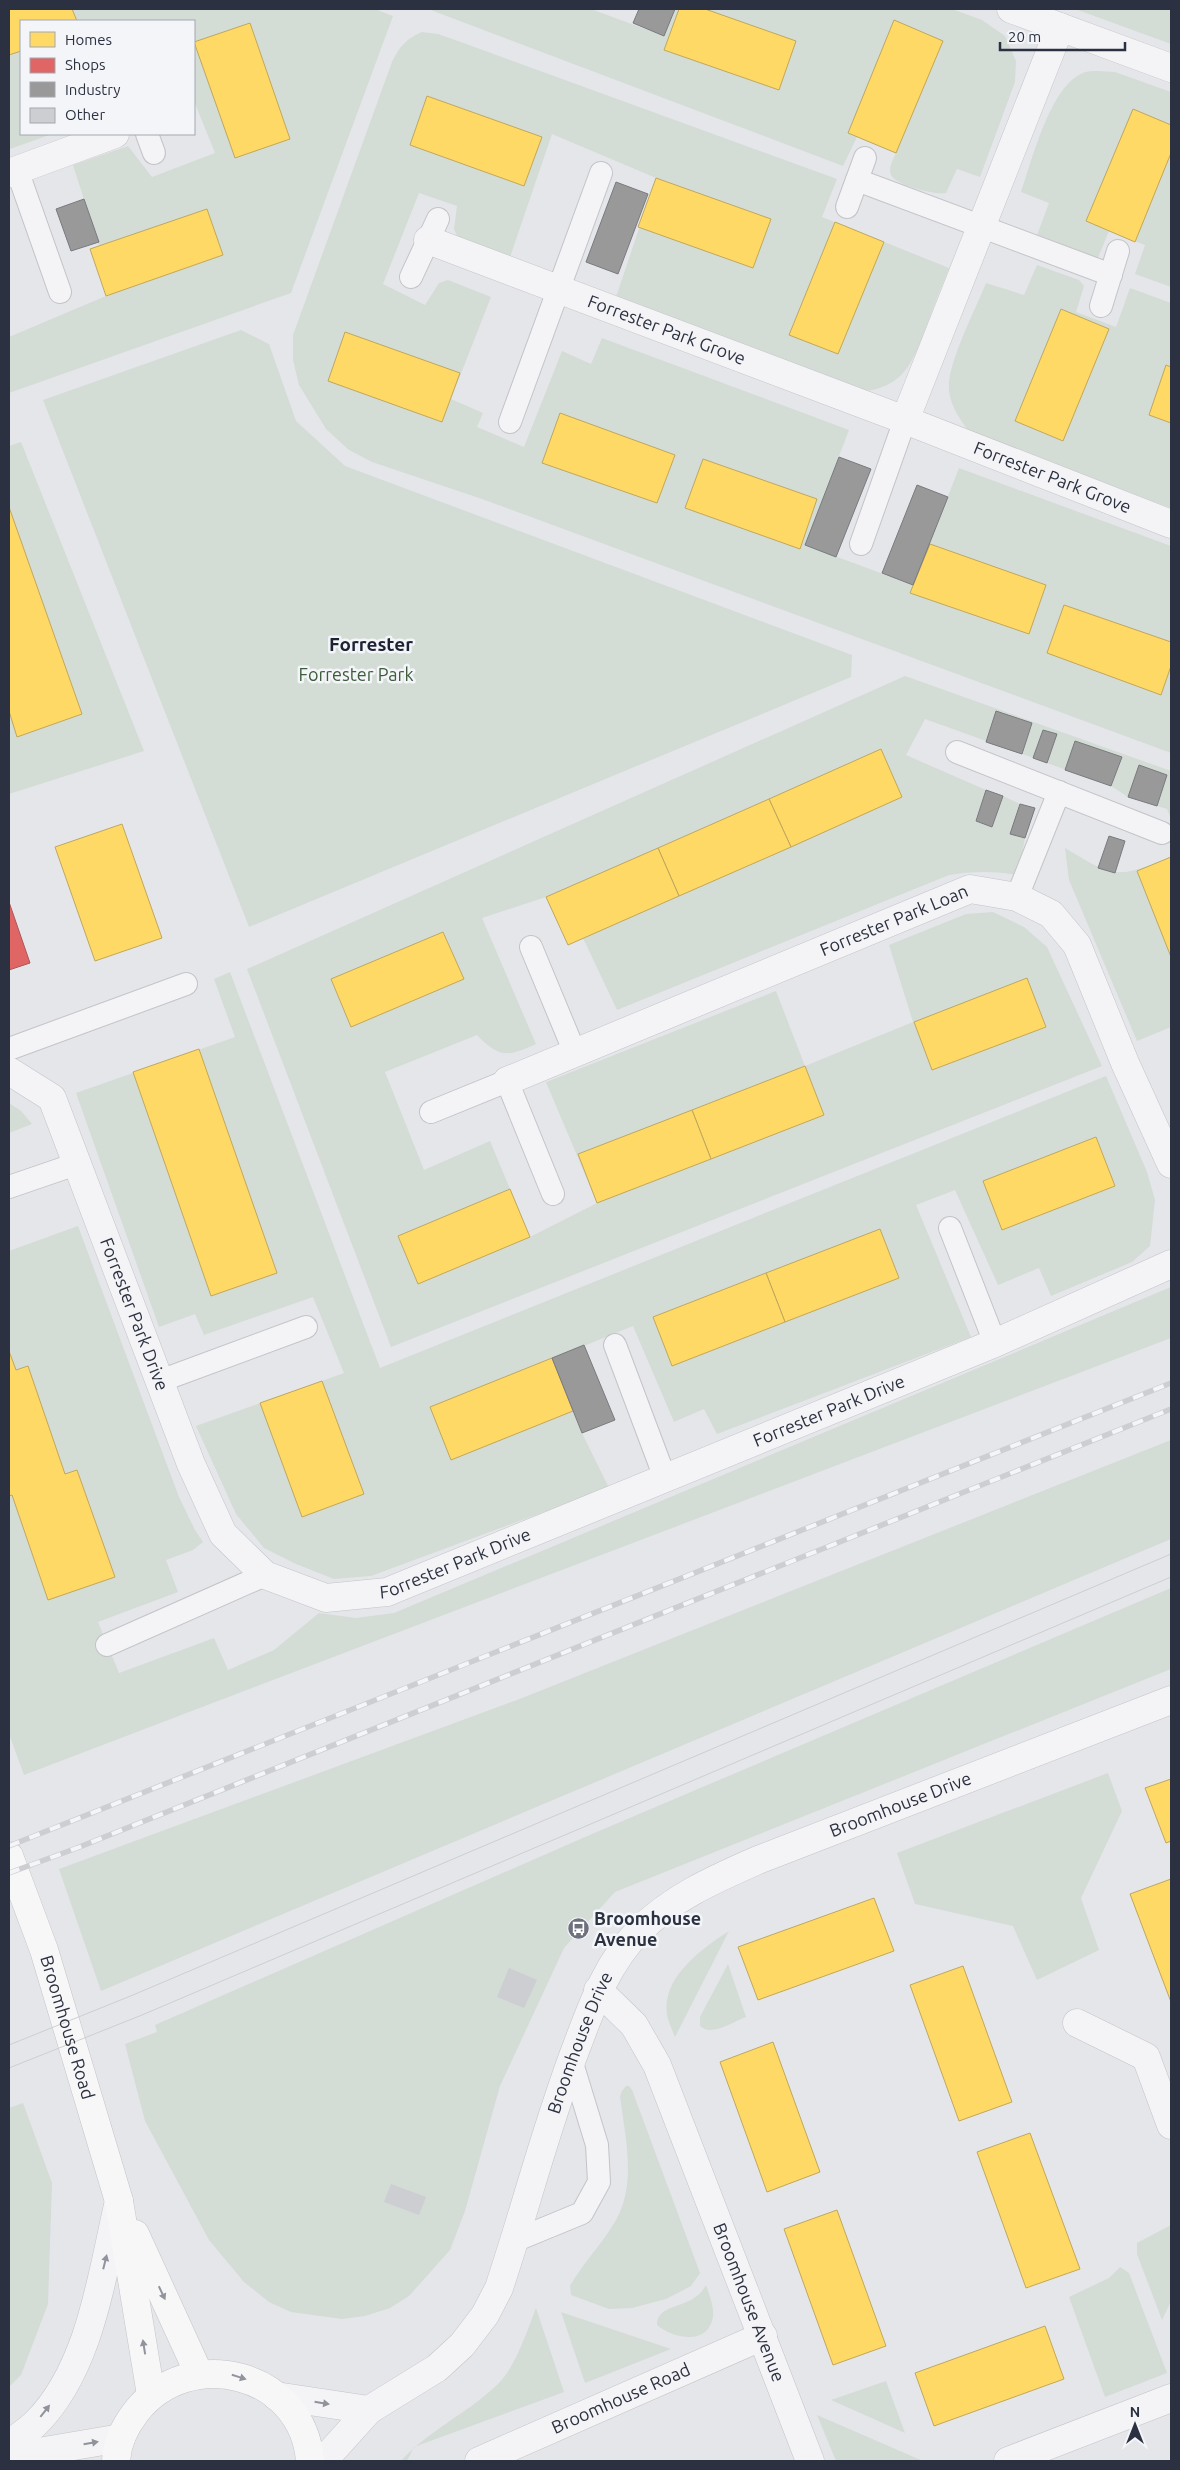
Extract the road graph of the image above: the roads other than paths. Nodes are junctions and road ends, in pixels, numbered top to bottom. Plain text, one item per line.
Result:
1 (1011, 9) edge
2 (1060, 28) junction
3 (1171, 68) edge
4 (112, 135) edge
5 (865, 158) dead end
6 (13, 171) edge
7 (601, 173) dead end
8 (857, 180) junction
9 (847, 207) dead end
10 (980, 226) junction
11 (433, 230) joint
12 (1118, 251) dead end
13 (1111, 275) junction
14 (411, 277) dead end
15 (558, 288) junction
16 (60, 292) dead end
17 (1101, 306) dead end
18 (905, 420) junction
19 (510, 422) dead end
20 (1171, 524) edge
21 (861, 544) dead end
22 (957, 752) dead end
23 (1059, 792) junction
24 (1162, 833) dead end
25 (1017, 897) junction
26 (531, 947) dead end
27 (186, 984) dead end
28 (9, 1049) edge
29 (575, 1053) junction
30 (9, 1071) edge
31 (507, 1081) junction
32 (431, 1112) dead end
33 (79, 1163) junction
34 (1171, 1164) edge
35 (9, 1187) edge
36 (553, 1194) dead end
37 (950, 1228) dead end
38 (1171, 1264) edge
39 (306, 1327) dead end
40 (995, 1343) junction
41 (615, 1345) dead end
42 (160, 1381) junction
43 (665, 1478) junction
44 (265, 1576) junction
45 (107, 1645) dead end
46 (1171, 1700) edge
47 (9, 1856) edge
48 (598, 1990) junction
49 (1077, 2023) dead end
50 (571, 2060) junction
51 (1171, 2124) edge
52 (119, 2201) junction
53 (514, 2241) junction
54 (763, 2336) junction
55 (199, 2374) junction
56 (152, 2395) junction
57 (276, 2396) junction
58 (1171, 2398) edge
59 (369, 2410) junction
60 (9, 2444) edge
61 (118, 2450) edge
62 (9, 2457) edge
63 (310, 2461) edge
64 (323, 2461) edge
65 (479, 2461) edge
66 (810, 2461) edge
67 (1008, 2461) edge

1 - 2 street
2 - 3 street
2 - 10 street
4 - 6 street
5 - 8 lane
6 - 16 lane
7 - 15 lane
8 - 9 lane
8 - 10 lane
10 - 13 lane
10 - 18 street
11 - 14 lane
11 - 15 street, Forrester Park Grove
12 - 13 lane
13 - 17 lane
15 - 18 street, Forrester Park Grove
15 - 19 lane
18 - 20 street, Forrester Park Grove
18 - 21 lane
22 - 23 lane
23 - 24 lane
23 - 25 lane
25 - 29 street, Forrester Park Loan
25 - 34 street, Forrester Park Loan
26 - 29 lane
27 - 28 lane
29 - 31 street, Forrester Park Loan
30 - 33 street, Forrester Park Drive
31 - 32 lane
31 - 36 lane
33 - 35 lane
33 - 42 street, Forrester Park Drive
37 - 40 lane
38 - 40 street, Forrester Park Drive
39 - 42 lane
40 - 43 street, Forrester Park Drive
41 - 43 lane
42 - 44 street, Forrester Park Drive
43 - 44 street, Forrester Park Drive
44 - 45 lane
46 - 48 street, Broomhouse Drive
47 - 52 main road, Broomhouse Road
48 - 50 street, Broomhouse Drive
48 - 54 street, Broomhouse Avenue
49 - 51 street
50 - 53 street, Broomhouse Drive
50 - 53 lane
52 -> 55 main road
56 -> 52 main road
60 -> 52 street
53 - 59 street, Broomhouse Drive
54 - 65 street, Broomhouse Road
54 - 66 street, Broomhouse Avenue
55 - 56 main road
55 -> 57 main road
56 - 61 main road
57 -> 59 street
57 - 63 main road
58 - 67 street
59 - 64 street, Broomhouse Drive
62 -> 61 street

